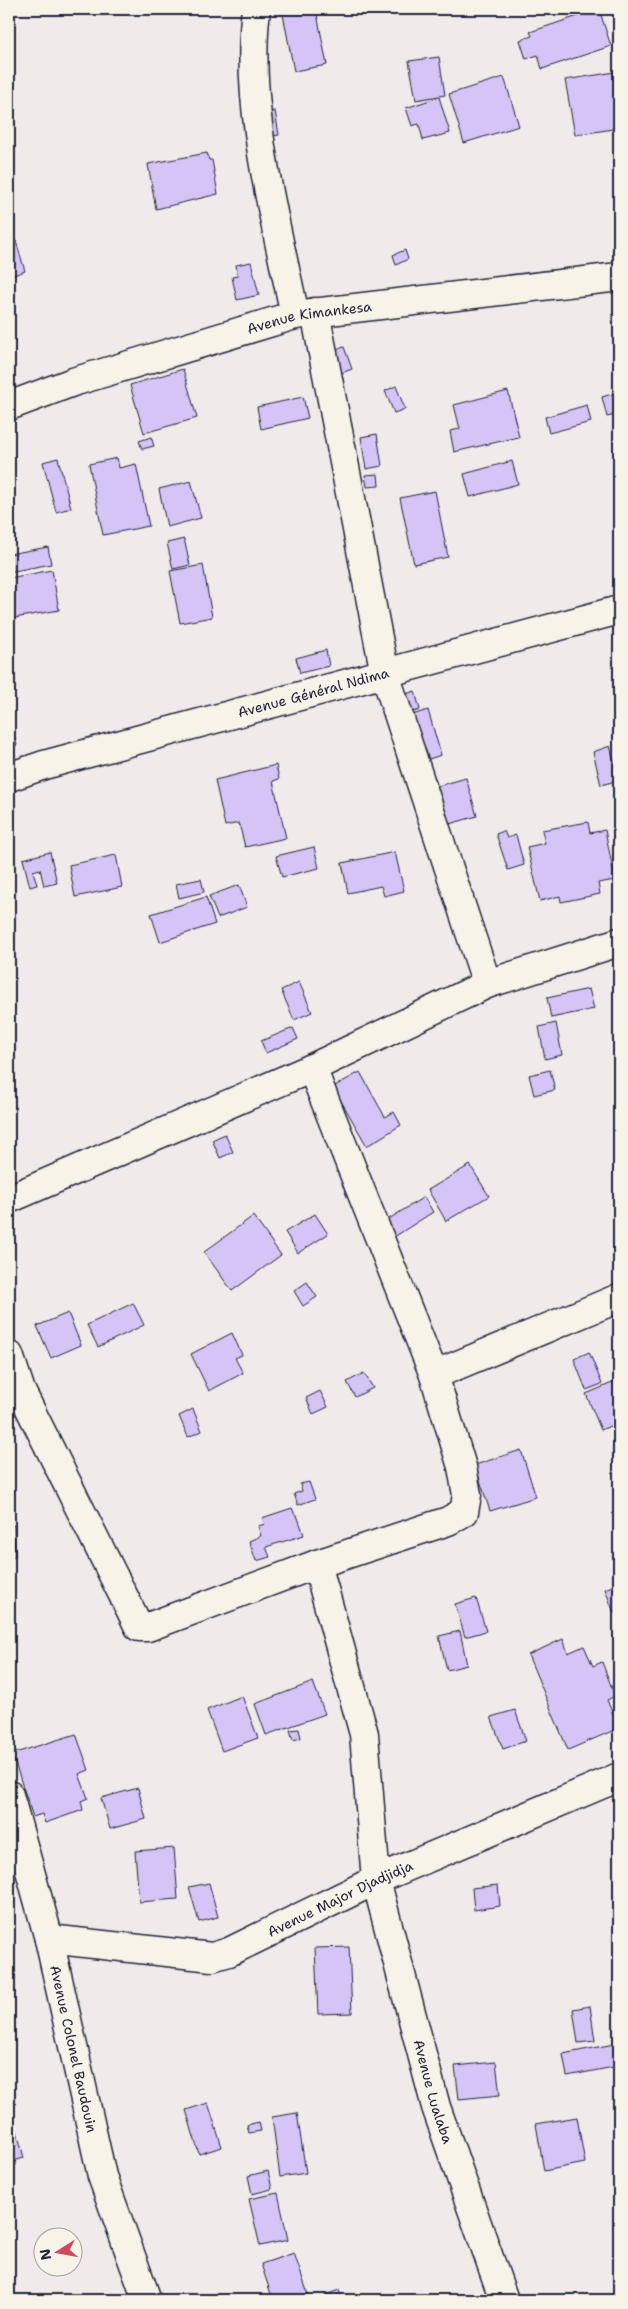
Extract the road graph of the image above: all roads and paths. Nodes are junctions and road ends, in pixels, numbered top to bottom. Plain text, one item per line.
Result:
1 (256, 9) edge
2 (619, 277) edge
3 (305, 314) junction
4 (9, 406) edge
5 (619, 610) edge
6 (385, 674) junction
7 (9, 777) edge
8 (619, 942) edge
9 (487, 984) junction
10 (312, 1068) junction
11 (9, 1200) edge
12 (619, 1298) edge
13 (9, 1355) edge
14 (434, 1375) junction
15 (317, 1564) junction
16 (619, 1777) edge
17 (9, 1795) edge
18 (376, 1880) junction
19 (49, 1938) junction
20 (147, 2300) edge
21 (504, 2300) edge

1 - 3 street
2 - 3 street, Avenue Kimankesa
3 - 4 street, Avenue Kimankesa
3 - 6 street
5 - 6 street, Avenue Général Ndima
6 - 7 street, Avenue Général Ndima
6 - 9 street
8 - 9 street
9 - 10 street
10 - 11 street
10 - 14 street
12 - 14 street
13 - 15 street
14 - 15 street
15 - 18 street, Avenue Lualaba
16 - 18 street, Avenue Major Djadjidja
17 - 19 street, Avenue Colonel Baudouin
18 - 19 street, Avenue Major Djadjidja
18 - 21 street, Avenue Lualaba
19 - 20 street, Avenue Colonel Baudouin

